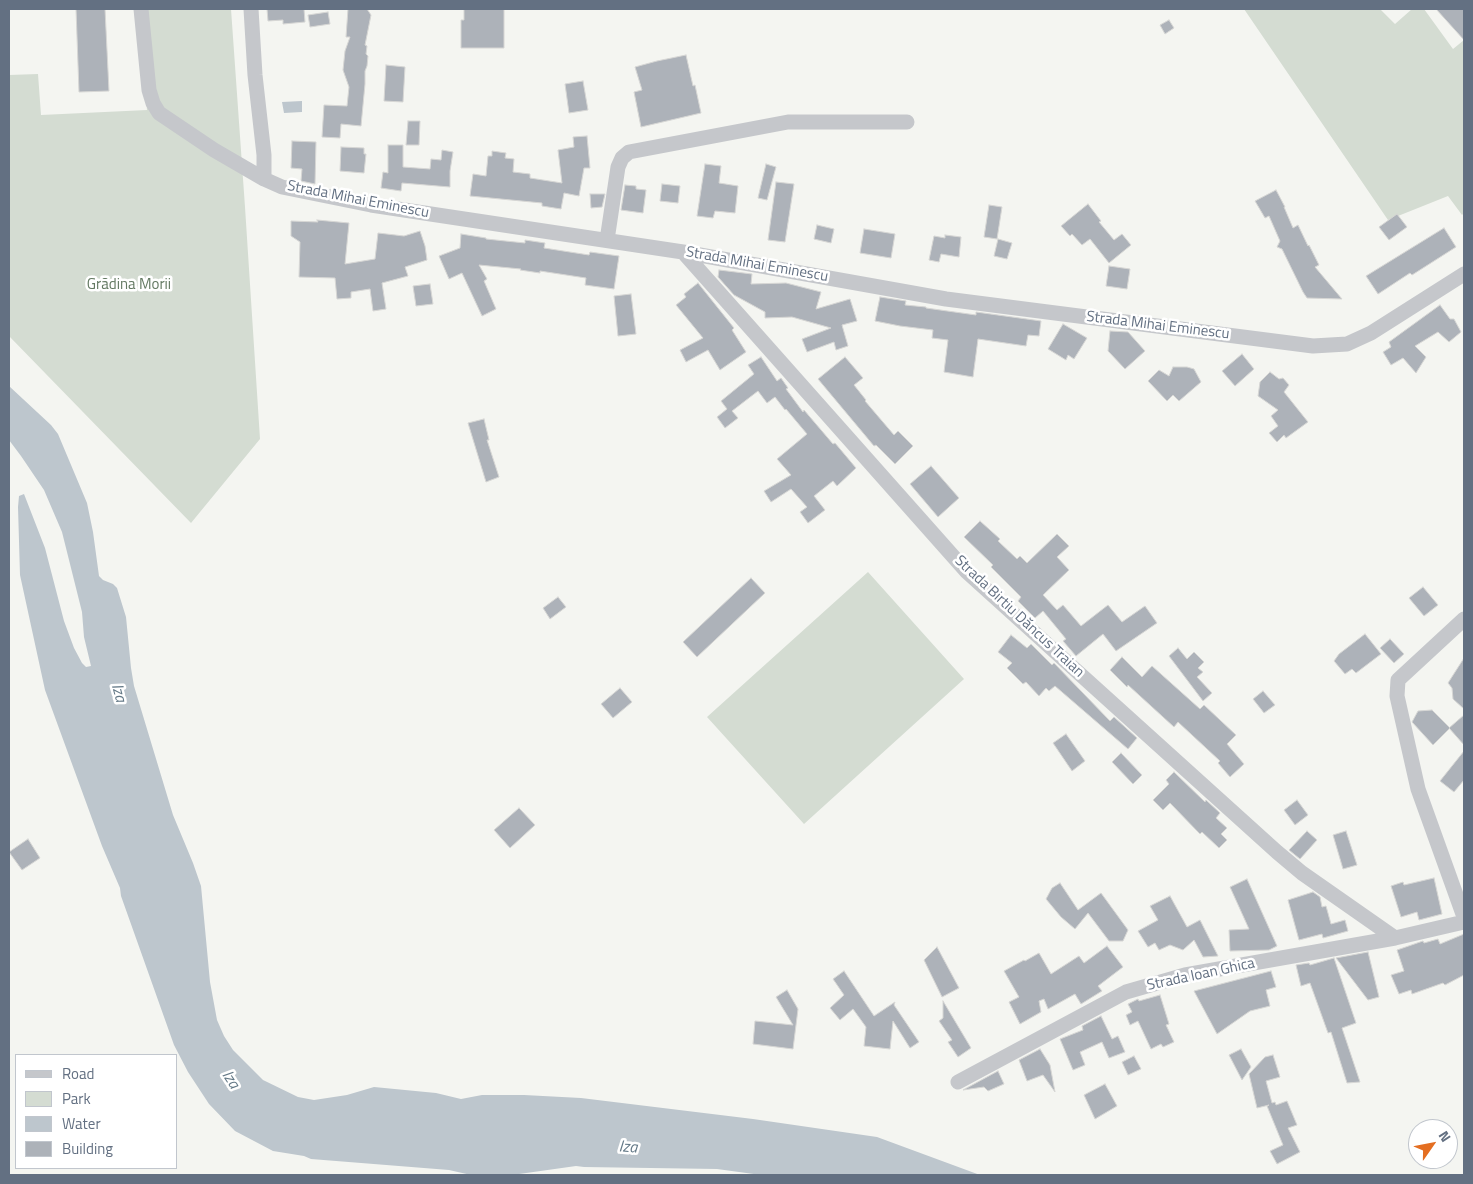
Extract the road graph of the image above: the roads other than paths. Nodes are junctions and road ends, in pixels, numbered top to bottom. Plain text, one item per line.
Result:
1 (141, 9) edge
2 (251, 9) edge
3 (907, 122) dead end
4 (264, 179) junction
5 (607, 240) junction
6 (683, 252) junction
7 (1464, 274) edge
8 (1464, 619) edge
9 (1464, 917) edge
10 (1464, 922) edge
11 (1396, 938) junction
12 (958, 1082) dead end

1 - 4 street, Strada Mihai Eminescu
2 - 4 street
3 - 5 street
4 - 5 street, Strada Mihai Eminescu
5 - 6 street, Strada Mihai Eminescu
6 - 7 street, Strada Mihai Eminescu
6 - 11 street, Strada Birtiu Dăncus Traian
8 - 9 street
10 - 11 street, Strada Ioan Ghica
11 - 12 street, Strada Ioan Ghica

